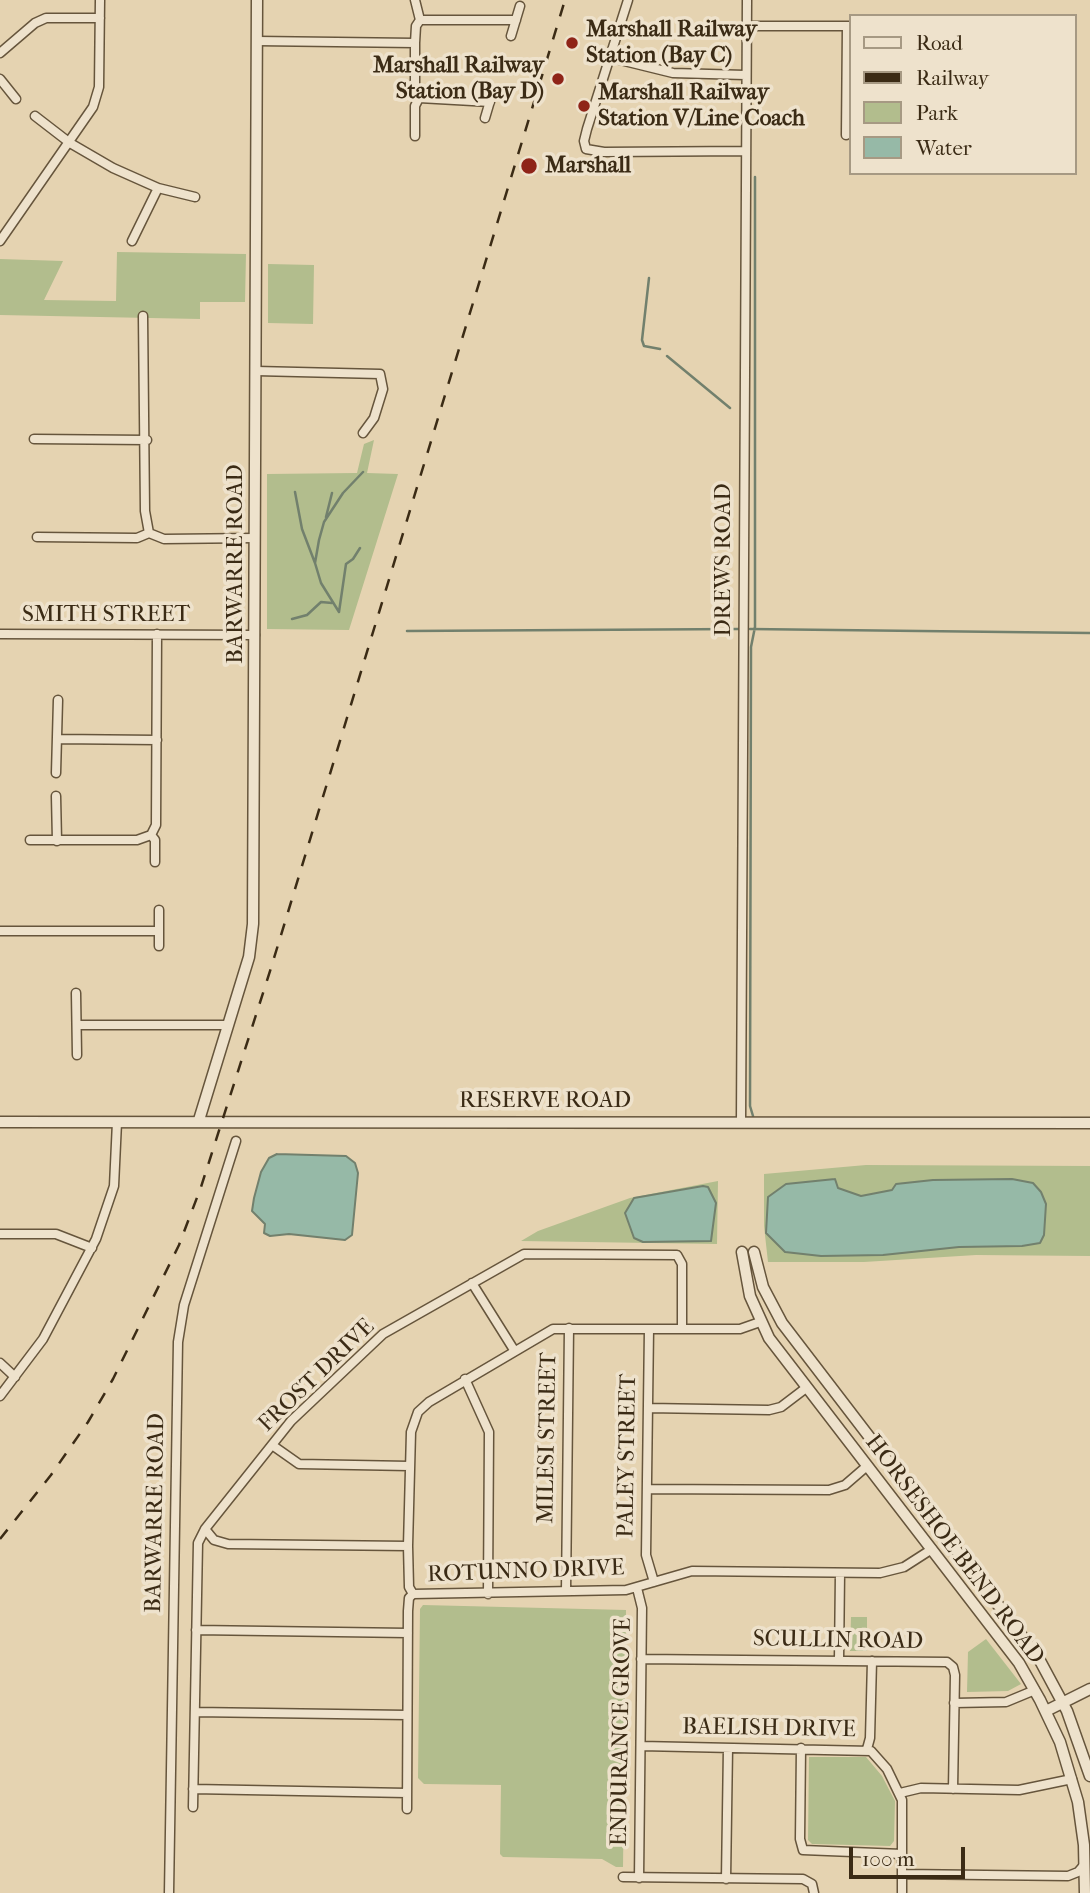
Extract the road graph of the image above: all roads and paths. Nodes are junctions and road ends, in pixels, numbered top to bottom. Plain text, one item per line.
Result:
1 (100, 0) edge
2 (257, 0) edge
3 (415, 0) edge
4 (628, 0) edge
5 (747, 0) edge
6 (520, 6) dead end
7 (100, 18) junction
8 (420, 20) junction
9 (516, 20) junction
10 (747, 26) junction
11 (848, 26) edge
12 (510, 36) dead end
13 (257, 41) junction
14 (415, 43) junction
15 (0, 53) edge
16 (612, 58) junction
17 (848, 62) edge
18 (745, 75) junction
19 (0, 79) edge
20 (493, 91) dead end
21 (419, 98) junction
22 (16, 99) dead end
23 (490, 102) junction
24 (35, 116) dead end
25 (485, 118) dead end
26 (846, 135) dead end
27 (415, 136) dead end
28 (70, 143) junction
29 (746, 151) junction
30 (158, 188) junction
31 (195, 197) dead end
32 (4, 228) edge
33 (0, 241) edge
34 (132, 241) dead end
35 (143, 316) dead end
36 (256, 371) junction
37 (363, 433) dead end
38 (34, 439) dead end
39 (147, 440) junction
40 (149, 533) junction
41 (37, 537) dead end
42 (255, 538) junction
43 (0, 634) edge
44 (157, 635) junction
45 (255, 635) junction
46 (58, 700) dead end
47 (57, 739) junction
48 (156, 740) junction
49 (56, 773) dead end
50 (56, 796) dead end
51 (151, 835) junction
52 (30, 840) dead end
53 (57, 841) junction
54 (155, 862) dead end
55 (159, 910) dead end
56 (0, 931) edge
57 (159, 931) junction
58 (159, 946) dead end
59 (76, 993) dead end
60 (77, 1025) junction
61 (228, 1025) junction
62 (77, 1055) dead end
63 (199, 1120) junction
64 (741, 1121) junction
65 (0, 1122) edge
66 (117, 1122) junction
67 (1090, 1123) edge
68 (236, 1141) dead end
69 (0, 1234) edge
70 (92, 1248) junction
71 (742, 1252) dead end
72 (754, 1252) dead end
73 (472, 1283) junction
74 (776, 1314) junction
75 (760, 1322) junction
76 (569, 1328) junction
77 (649, 1329) junction
78 (682, 1329) junction
79 (514, 1350) junction
80 (0, 1363) edge
81 (15, 1377) junction
82 (822, 1377) junction
83 (465, 1379) junction
84 (806, 1388) junction
85 (0, 1396) edge
86 (648, 1408) junction
87 (272, 1445) junction
88 (409, 1466) junction
89 (867, 1466) junction
90 (647, 1489) junction
91 (205, 1529) junction
92 (947, 1537) junction
93 (408, 1546) junction
94 (932, 1549) junction
95 (840, 1573) junction
96 (654, 1582) junction
97 (637, 1588) junction
98 (566, 1591) junction
99 (413, 1594) junction
100 (488, 1594) junction
101 (196, 1630) junction
102 (408, 1633) junction
103 (641, 1659) junction
104 (839, 1660) junction
105 (872, 1661) junction
106 (1090, 1689) edge
107 (1035, 1690) junction
108 (1063, 1702) junction
109 (954, 1703) junction
110 (1046, 1711) junction
111 (195, 1712) junction
112 (407, 1715) junction
113 (641, 1746) junction
114 (728, 1748) junction
115 (802, 1748) junction
116 (867, 1749) junction
117 (1090, 1775) edge
118 (1072, 1779) junction
119 (192, 1789) junction
120 (953, 1789) junction
121 (407, 1793) junction
122 (900, 1793) junction
123 (193, 1807) dead end
124 (407, 1809) dead end
125 (902, 1854) junction
126 (1085, 1863) junction
127 (902, 1874) junction
128 (1068, 1876) junction
129 (623, 1877) dead end
130 (639, 1878) junction
131 (726, 1879) junction
132 (1085, 1890) edge
133 (169, 1893) edge
134 (814, 1893) edge
135 (902, 1893) edge

1 - 7 street
2 - 13 street, BARWARRE ROAD
3 - 8 street
4 - 16 street
5 - 10 street, DREWS ROAD
6 - 9 street
7 - 15 street
7 - 28 street
8 - 9 street
8 - 14 street
9 - 12 street
10 - 11 street
10 - 18 street, DREWS ROAD
13 - 14 street
13 - 36 street, BARWARRE ROAD
14 - 21 street
16 - 18 street
16 - 29 street
17 - 26 street
18 - 29 street, DREWS ROAD
19 - 22 street
20 - 23 street
21 - 23 street
21 - 27 street
23 - 25 street
24 - 28 street
28 - 30 street
28 - 32 street
29 - 64 street, DREWS ROAD
30 - 31 street
30 - 34 street
32 - 33 street
35 - 39 street
36 - 37 street
36 - 42 street, BARWARRE ROAD
38 - 39 street
39 - 40 street
40 - 41 street
40 - 42 street
42 - 45 street, BARWARRE ROAD
43 - 44 street, SMITH STREET
44 - 45 street, SMITH STREET
44 - 48 street
45 - 61 street, BARWARRE ROAD
46 - 47 street
47 - 48 street
47 - 49 street
48 - 51 street
50 - 53 street
51 - 53 street
51 - 54 street
52 - 53 street
55 - 57 street
56 - 57 street
57 - 58 street
59 - 60 street
60 - 61 street
60 - 62 street
61 - 63 street, BARWARRE ROAD
63 - 64 street, RESERVE ROAD
63 - 66 street, RESERVE ROAD
64 - 67 street, RESERVE ROAD
65 - 66 street, RESERVE ROAD
66 - 70 street
68 - 133 street, BARWARRE ROAD
69 - 70 street
70 - 81 street
71 - 75 street, HORSESHOE BEND ROAD
72 - 74 street, HORSESHOE BEND ROAD
73 - 78 street, FROST DRIVE
73 - 79 street
73 - 87 street, FROST DRIVE
74 - 75 street
74 - 82 street, HORSESHOE BEND ROAD
75 - 78 street
75 - 84 street, HORSESHOE BEND ROAD
76 - 77 street
76 - 79 street
76 - 98 street, MILESI STREET
77 - 78 street
77 - 86 street, PALEY STREET
79 - 83 street
80 - 81 street
81 - 85 street
82 - 84 street
82 - 92 street, HORSESHOE BEND ROAD
83 - 88 street
83 - 100 street
84 - 86 street
84 - 89 street, HORSESHOE BEND ROAD
86 - 90 street, PALEY STREET
87 - 88 street
87 - 91 street, FROST DRIVE
88 - 93 street
89 - 90 street
89 - 94 street, HORSESHOE BEND ROAD
90 - 96 street, PALEY STREET
91 - 93 street
91 - 101 street, FROST DRIVE
92 - 94 street
92 - 108 street, HORSESHOE BEND ROAD
93 - 99 street
94 - 95 street, ROTUNNO DRIVE
94 - 107 street, HORSESHOE BEND ROAD
95 - 96 street, ROTUNNO DRIVE
95 - 104 street
96 - 97 street, ROTUNNO DRIVE
97 - 98 street, ROTUNNO DRIVE
97 - 103 street, ENDURANCE GROVE
98 - 100 street, ROTUNNO DRIVE
99 - 100 street, ROTUNNO DRIVE
99 - 102 street, ROTUNNO DRIVE
101 - 102 street
101 - 111 street, FROST DRIVE
102 - 112 street, ROTUNNO DRIVE
103 - 104 street, SCULLIN ROAD
103 - 113 street, ENDURANCE GROVE
104 - 105 street, SCULLIN ROAD
105 - 109 street, SCULLIN ROAD
105 - 116 street
106 - 108 street
107 - 109 street
107 - 110 street, HORSESHOE BEND ROAD
108 - 110 street
108 - 117 street, HORSESHOE BEND ROAD
109 - 120 street, SCULLIN ROAD
110 - 118 street, HORSESHOE BEND ROAD
111 - 112 street
111 - 119 street, FROST DRIVE
112 - 121 street, ROTUNNO DRIVE
113 - 114 street, BAELISH DRIVE
113 - 130 street, ENDURANCE GROVE
114 - 115 street, BAELISH DRIVE
114 - 131 street
115 - 116 street, BAELISH DRIVE
115 - 125 street
116 - 122 street, BAELISH DRIVE
117 - 118 street
118 - 120 street
118 - 126 street, HORSESHOE BEND ROAD
119 - 121 street
119 - 123 street, FROST DRIVE
120 - 122 street
121 - 124 street, ROTUNNO DRIVE
122 - 125 street, BAELISH DRIVE
125 - 127 street, BAELISH DRIVE
126 - 128 street
126 - 132 street, HORSESHOE BEND ROAD
127 - 128 street
127 - 135 street, BAELISH DRIVE
128 - 132 street
129 - 130 street
130 - 131 street
131 - 134 street

